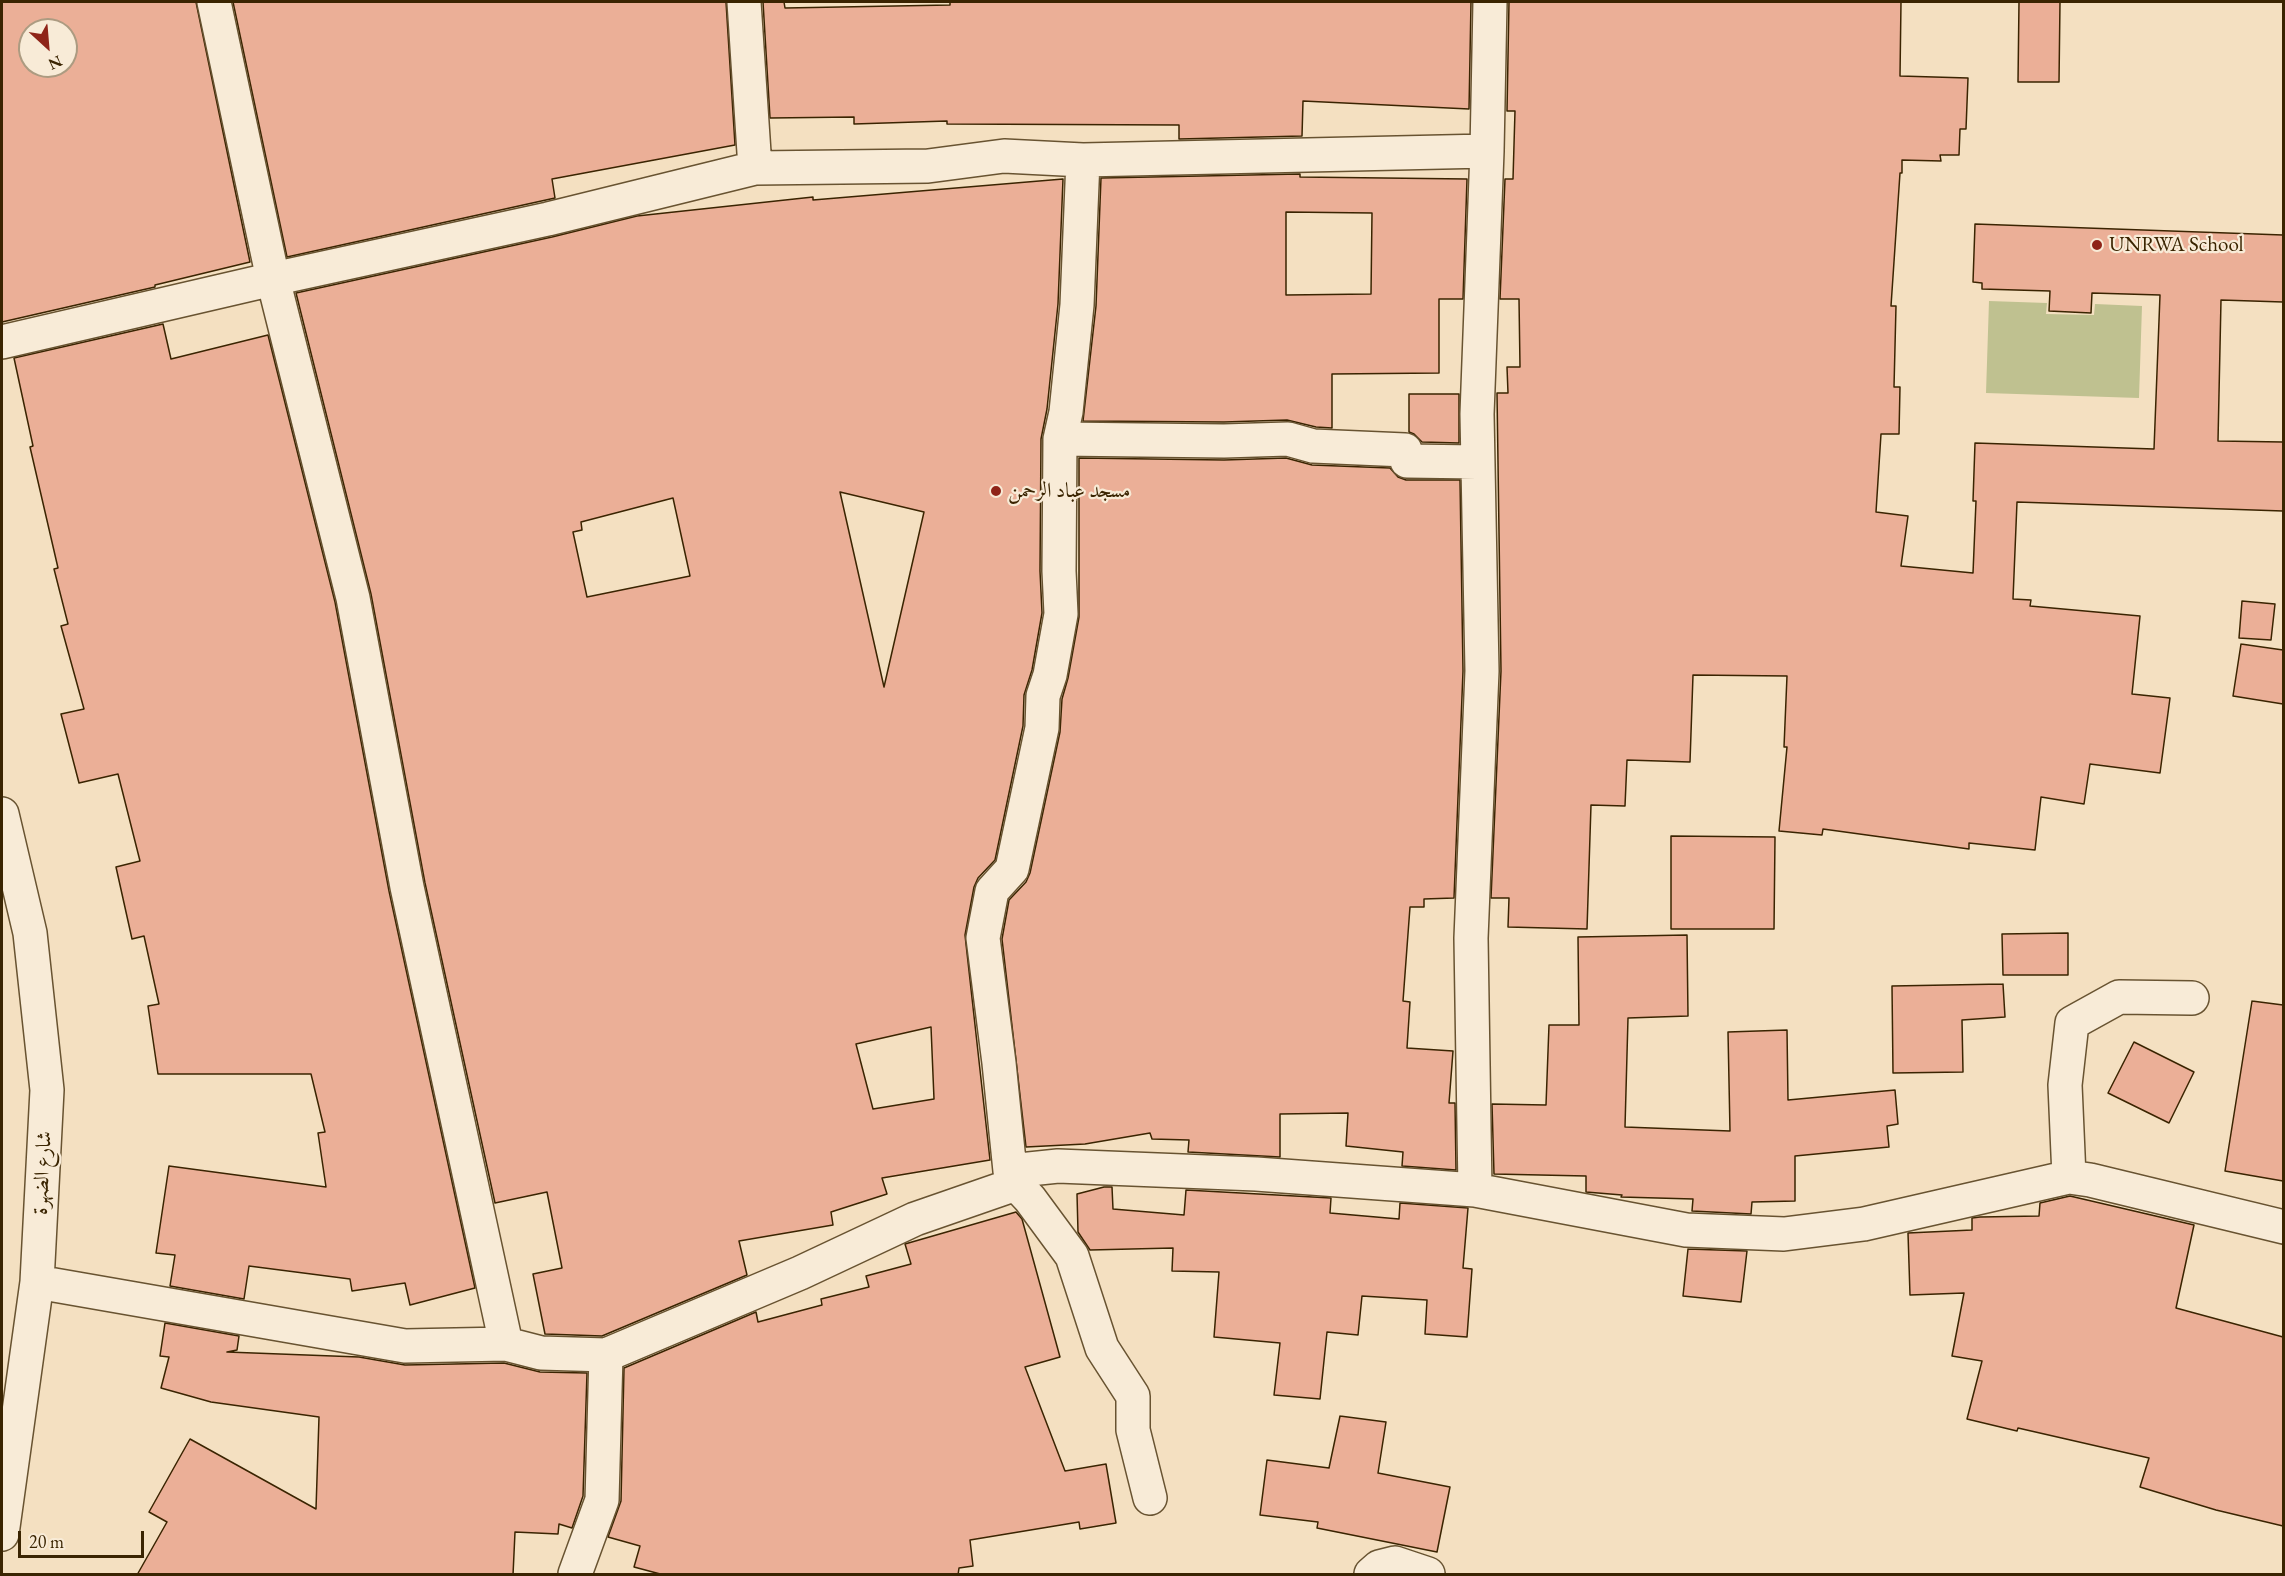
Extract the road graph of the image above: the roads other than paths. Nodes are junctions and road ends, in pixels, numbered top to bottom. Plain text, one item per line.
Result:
1 (214, 2) edge
2 (744, 2) edge
3 (1490, 2) edge
4 (1487, 151) junction
5 (1083, 160) junction
6 (755, 168) junction
7 (273, 279) junction
8 (2, 342) edge
9 (1060, 439) junction
10 (1477, 462) junction
11 (2, 814) edge
12 (2192, 998) dead end
13 (2069, 1176) junction
14 (1013, 1178) junction
15 (1475, 1190) junction
16 (2283, 1227) edge
17 (38, 1282) junction
18 (506, 1344) junction
19 (606, 1355) junction
20 (1150, 1498) dead end
21 (2, 1534) edge
22 (575, 1575) edge
23 (1371, 1575) edge
24 (1428, 1575) edge

1 - 7 street
2 - 6 street
3 - 4 street
4 - 5 street
4 - 10 street
5 - 6 street
5 - 9 street
6 - 7 street
7 - 8 street
7 - 18 street
9 - 10 street
9 - 14 street
10 - 15 street
11 - 17 street, شارع الضهرة
12 - 13 street
13 - 15 street
13 - 16 street
14 - 15 street
14 - 19 street
14 - 20 street
17 - 18 street
17 - 21 street, شارع الضهرة
18 - 19 street
19 - 22 street
23 - 24 street

